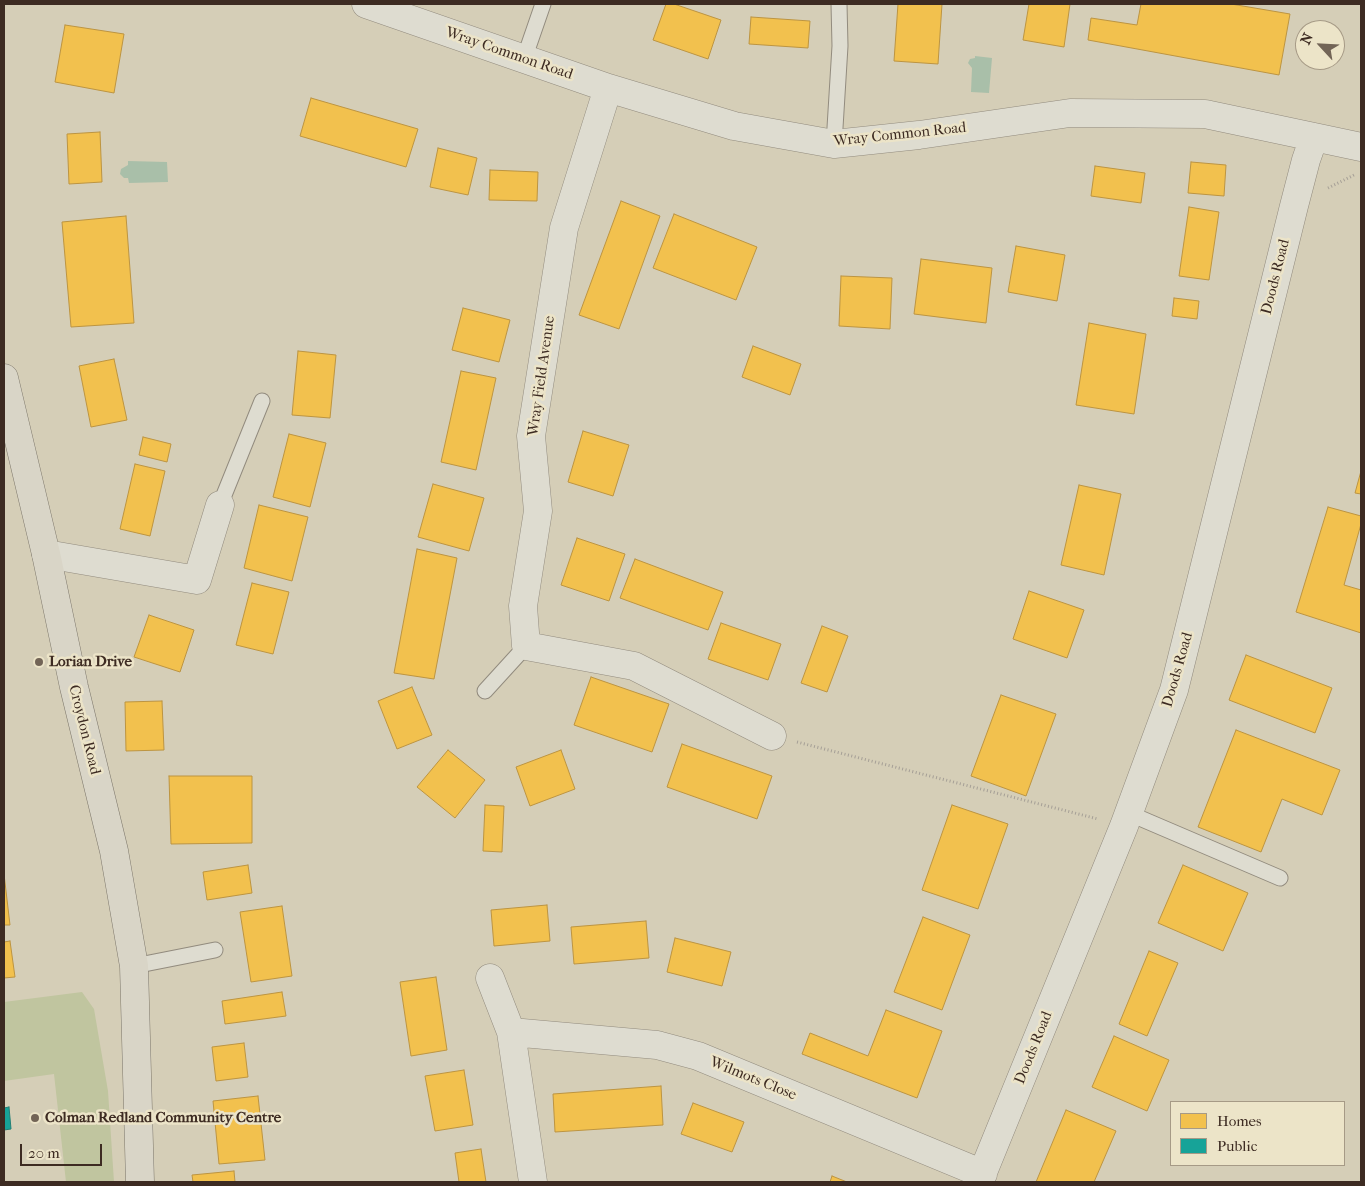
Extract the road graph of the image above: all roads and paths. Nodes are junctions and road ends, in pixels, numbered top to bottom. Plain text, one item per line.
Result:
1 (366, 4) edge
2 (543, 4) edge
3 (839, 4) edge
4 (524, 59) junction
5 (608, 88) junction
6 (1314, 137) junction
7 (834, 144) junction
8 (1361, 148) edge
9 (4, 378) edge
10 (262, 401) dead end
11 (220, 504) joint
12 (46, 554) junction
13 (526, 646) junction
14 (485, 691) dead end
15 (772, 736) joint
16 (1126, 819) junction
17 (1280, 878) dead end
18 (215, 950) dead end
19 (134, 966) junction
20 (490, 978) dead end
21 (511, 1032) junction
22 (981, 1178) edge
23 (140, 1182) edge
24 (532, 1182) edge

1 - 4 street, Wray Common Road
2 - 4 lane
3 - 7 lane
4 - 5 street, Wray Common Road
5 - 7 street, Wray Common Road
5 - 13 street, Wray Field Avenue
6 - 7 street, Wray Common Road
6 - 8 street, Wray Common Road
6 - 16 street, Doods Road
9 - 12 main road, Croydon Road
10 - 11 lane
11 - 12 street
12 - 19 main road, Croydon Road
13 - 14 lane
13 - 15 street
15 - 16 path
16 - 17 lane
16 - 22 street, Doods Road
18 - 19 lane
19 - 23 main road, Croydon Road
20 - 21 street
21 - 22 street, Wilmots Close
21 - 24 street

